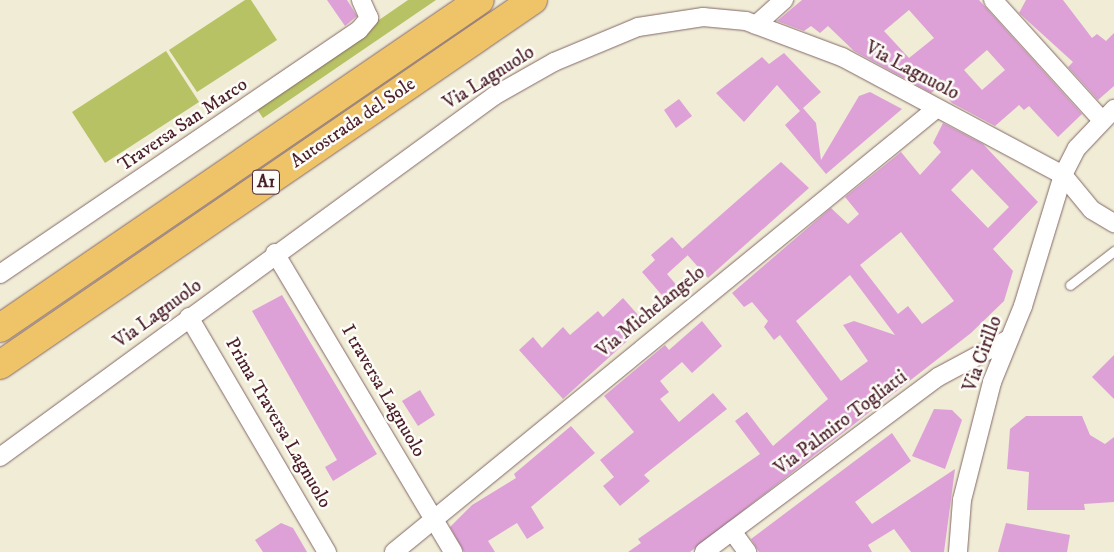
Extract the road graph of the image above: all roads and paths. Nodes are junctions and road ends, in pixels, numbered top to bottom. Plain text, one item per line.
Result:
1 (360, 0) edge
2 (480, 0) edge
3 (534, 0) edge
4 (784, 0) edge
5 (993, 0) edge
6 (756, 25) junction
7 (937, 108) junction
8 (1108, 114) edge
9 (1063, 175) junction
10 (1114, 223) edge
11 (1114, 251) edge
12 (275, 253) junction
13 (0, 274) edge
14 (1070, 285) dead end
15 (189, 317) junction
16 (0, 328) edge
17 (1009, 339) junction
18 (0, 365) edge
19 (0, 457) edge
20 (435, 522) junction
21 (732, 531) junction
22 (327, 552) edge
23 (394, 552) edge
24 (453, 552) edge
25 (704, 552) edge
26 (747, 552) edge
27 (958, 552) edge

1 - 13 street, Traversa San Marco
2 - 16 highway, Autostrada del Sole / A1
3 - 18 highway, Autostrada del Sole / A1
4 - 6 street
5 - 8 street
6 - 7 street, Via Lagnuolo
6 - 12 street, Via Lagnuolo
7 - 9 street, Via Lagnuolo
7 - 20 street, Via Michelangelo
8 - 9 street, Via Cirillo
9 - 10 street
9 - 17 street, Via Cirillo
11 - 14 lane
12 - 15 street, Via Lagnuolo
12 - 20 street, I traversa Lagnuolo
15 - 19 street, Via Lagnuolo
15 - 22 street, Prima Traversa Lagnuolo
17 - 21 street, Via Palmiro Togliatti
17 - 27 street, Via Cirillo
20 - 23 street, Via Michelangelo
20 - 24 street, I traversa Lagnuolo
21 - 25 street, Via Palmiro Togliatti
21 - 26 street

